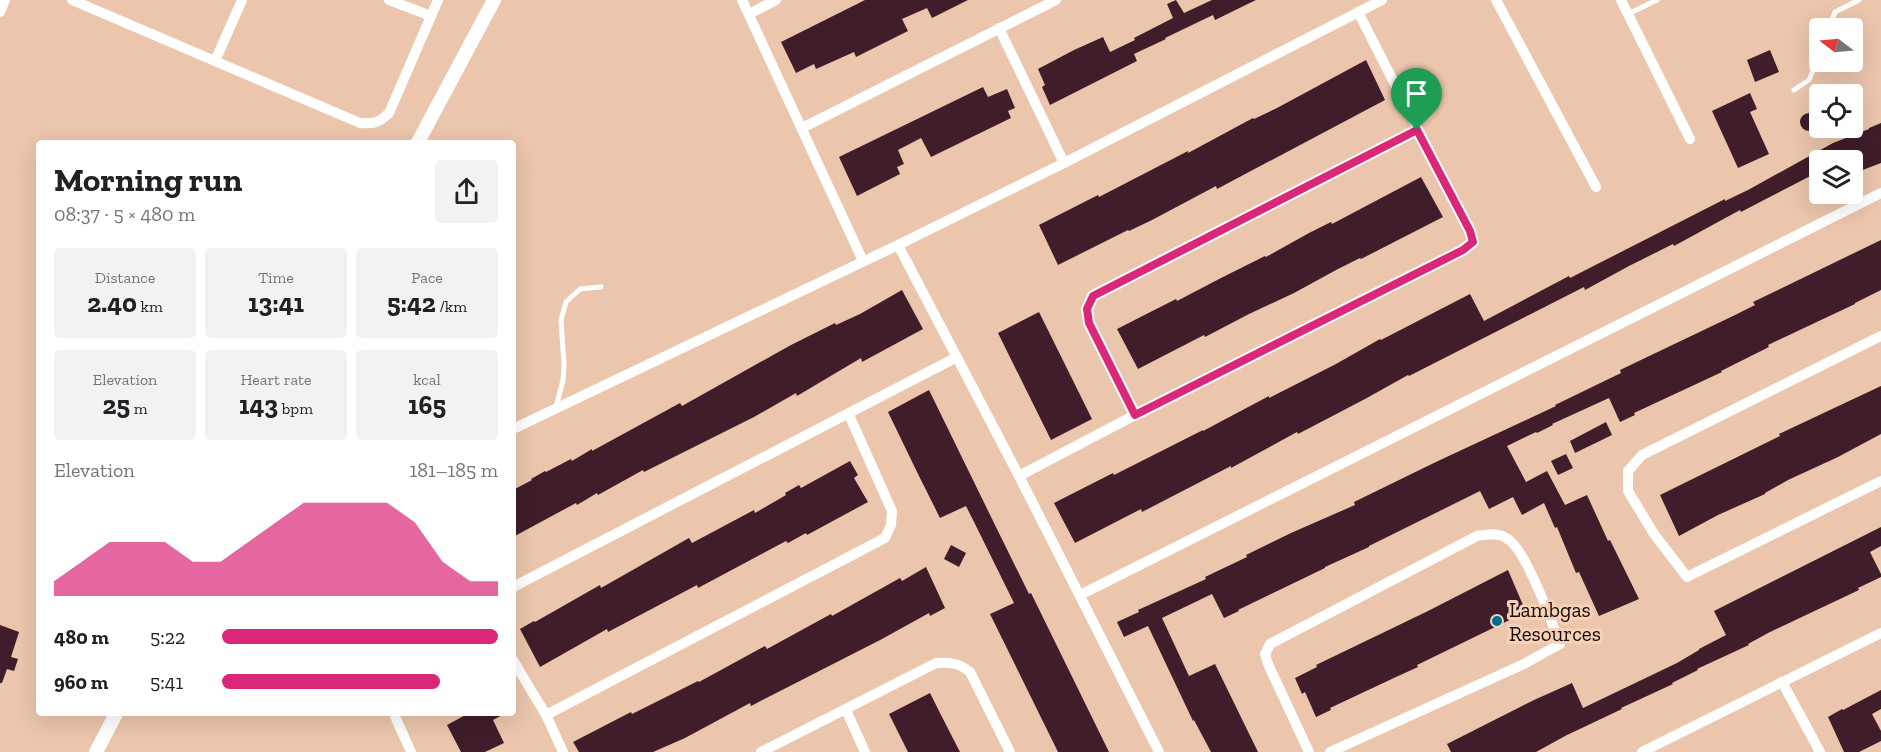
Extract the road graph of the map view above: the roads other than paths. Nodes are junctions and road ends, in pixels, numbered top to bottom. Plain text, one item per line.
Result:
1 (5, 0) edge
2 (72, 0) edge
3 (242, 0) edge
4 (389, 0) edge
5 (438, 0) edge
6 (494, 0) edge
7 (742, 0) edge
8 (776, 0) edge
9 (1056, 0) edge
10 (1382, 0) edge
11 (1496, 0) edge
12 (1621, 0) edge
13 (1657, 0) edge
14 (1859, 0) edge
15 (0, 12) edge
16 (1358, 12) junction
17 (749, 14) junction
18 (1628, 14) junction
19 (431, 16) junction
20 (1833, 18) edge
21 (999, 28) junction
22 (215, 61) junction
23 (1812, 72) edge
24 (1794, 90) dead end
25 (802, 128) junction
26 (1417, 130) junction
27 (1690, 139) dead end
28 (419, 140) edge
29 (1064, 163) junction
30 (1596, 187) dead end
31 (1881, 193) edge
32 (898, 245) junction
33 (863, 261) junction
34 (601, 287) dead end
35 (1881, 336) edge
36 (957, 357) junction
37 (556, 407) junction
38 (849, 415) junction
39 (1135, 415) junction
40 (516, 427) edge
41 (1019, 476) junction
42 (1881, 481) edge
43 (516, 585) edge
44 (1080, 595) junction
45 (1881, 633) edge
46 (516, 665) edge
47 (1782, 682) junction
48 (846, 710) junction
49 (546, 715) junction
50 (115, 716) edge
51 (395, 716) edge
52 (96, 752) edge
53 (411, 752) edge
54 (563, 752) edge
55 (761, 752) edge
56 (865, 752) edge
57 (1010, 752) edge
58 (1160, 752) edge
59 (1309, 752) edge
60 (1330, 752) edge
61 (1641, 752) edge
62 (1820, 752) edge

1 - 15 street
2 - 22 street
3 - 22 street
4 - 19 street
5 - 19 street
6 - 28 street
7 - 17 street
8 - 17 street
9 - 21 street
10 - 16 street
11 - 30 street
12 - 18 street
13 - 18 lane
14 - 20 lane
16 - 26 street
16 - 29 street
17 - 25 street
18 - 27 street
19 - 22 street
21 - 25 street
21 - 29 street
23 - 24 lane
25 - 33 street
26 - 39 street
26 - 39 street
29 - 32 street
31 - 44 street
32 - 33 street
32 - 36 street
33 - 37 street
34 - 37 lane
35 - 42 street
36 - 38 street
36 - 41 street
37 - 40 street
38 - 43 street
38 - 49 street
39 - 41 street
41 - 44 street
44 - 58 street
45 - 47 street
46 - 49 street
47 - 61 street
47 - 62 street
48 - 55 street
48 - 56 street
48 - 57 street
49 - 54 street
50 - 52 street
51 - 53 street
59 - 60 street

